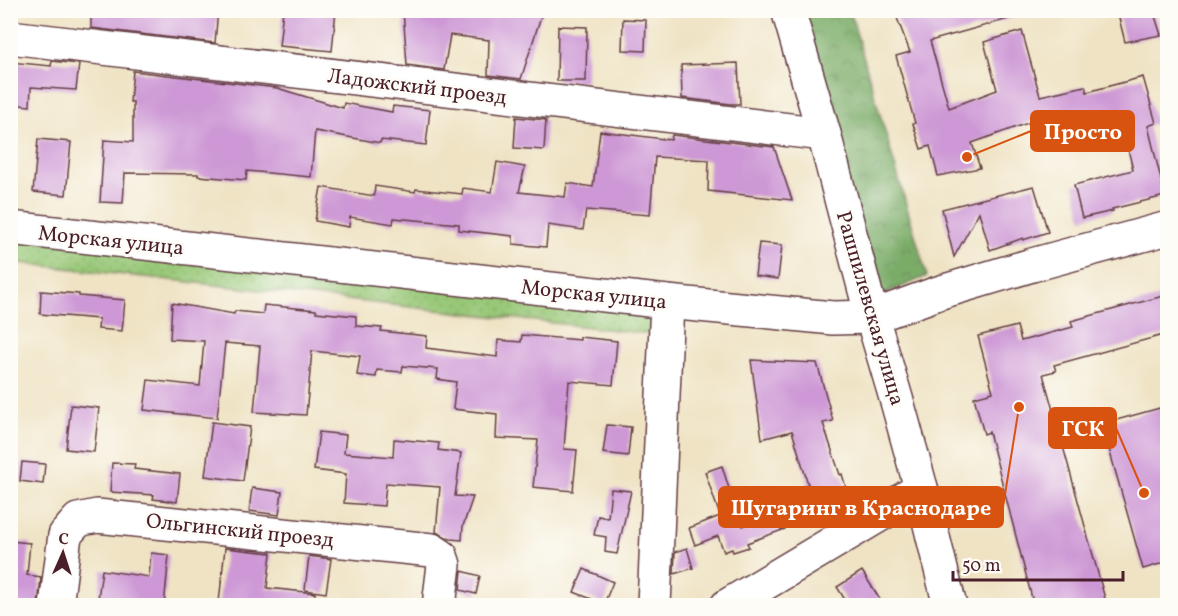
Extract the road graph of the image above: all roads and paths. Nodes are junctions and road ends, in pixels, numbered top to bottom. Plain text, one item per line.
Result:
1 (788, 10) edge
2 (10, 37) edge
3 (824, 134) junction
4 (10, 228) edge
5 (1167, 228) edge
6 (667, 302) junction
7 (872, 317) junction
8 (921, 488) junction
9 (56, 606) edge
10 (439, 606) edge
11 (654, 606) edge
12 (727, 606) edge
13 (950, 606) edge

1 - 3 street, Рашпилевская улица
2 - 3 street, Ладожский проезд
3 - 7 street, Рашпилевская улица
4 - 6 street, Морская улица
5 - 7 street, Морская улица
6 - 7 street, Морская улица
6 - 11 street
7 - 8 street, Рашпилевская улица
8 - 12 street
8 - 13 street, Рашпилевская улица
9 - 10 street, Ольгинский проезд

